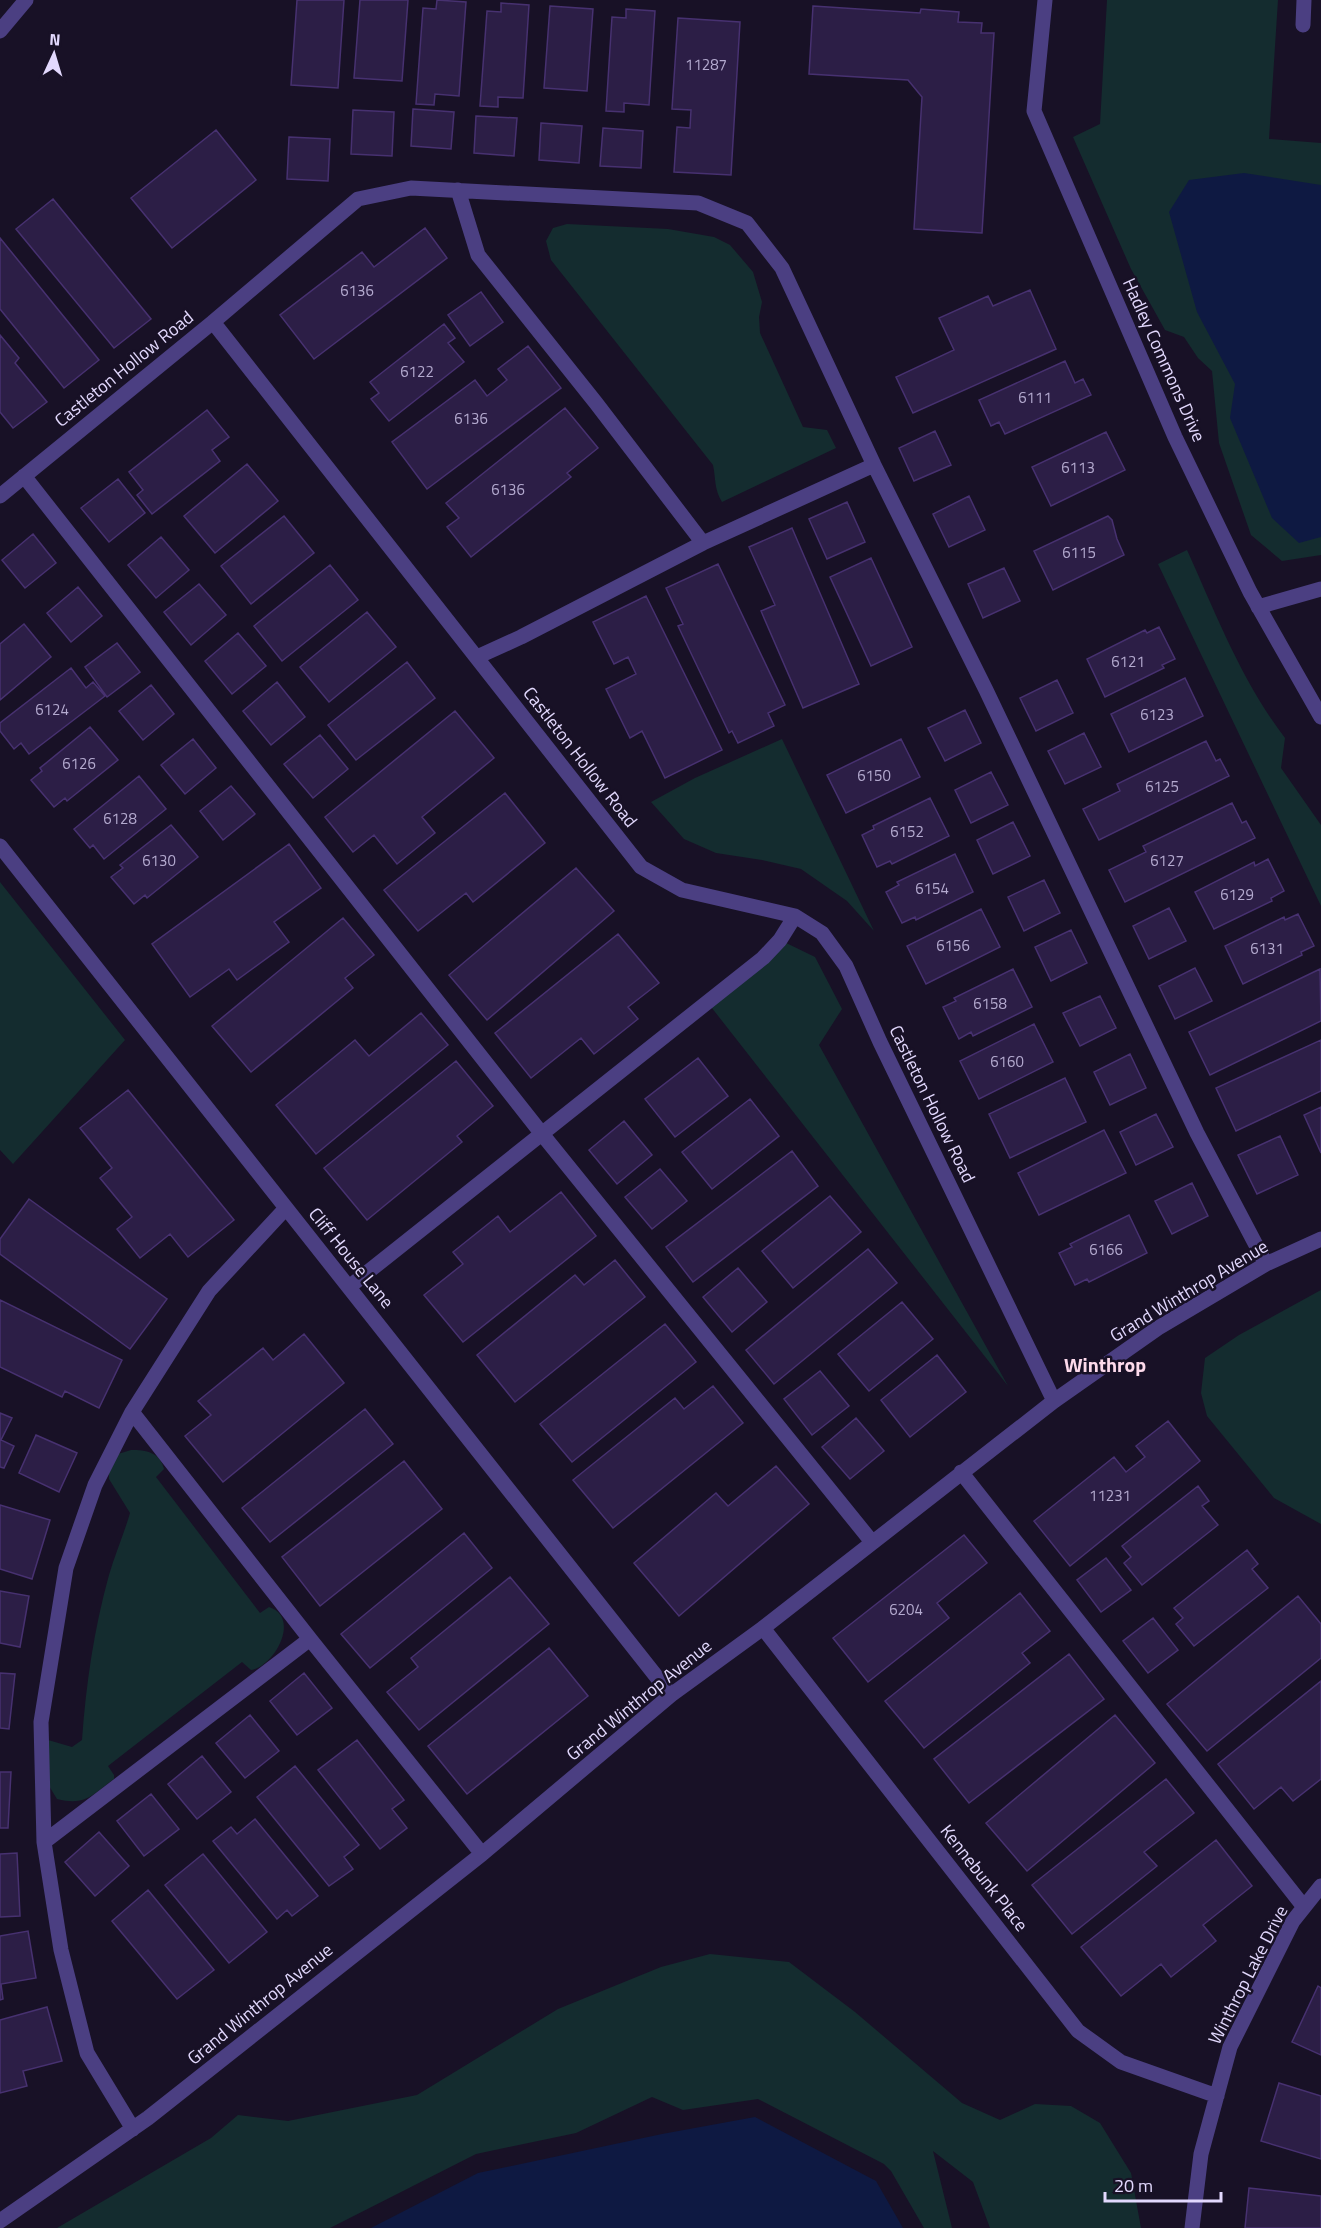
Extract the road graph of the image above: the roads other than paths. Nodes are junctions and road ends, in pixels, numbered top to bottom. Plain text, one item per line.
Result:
1 (26, 0) edge
2 (1045, 0) edge
3 (1304, 0) edge
4 (1303, 25) dead end
5 (0, 31) edge
6 (458, 190) junction
7 (213, 322) junction
8 (874, 465) junction
9 (24, 476) junction
10 (0, 496) edge
11 (703, 543) junction
12 (1321, 589) edge
13 (1258, 607) junction
14 (477, 657) junction
15 (1321, 717) edge
16 (0, 846) edge
17 (795, 916) junction
18 (542, 1134) junction
19 (286, 1208) junction
20 (1321, 1239) edge
21 (1266, 1264) junction
22 (349, 1287) junction
23 (1054, 1401) junction
24 (132, 1412) junction
25 (961, 1472) junction
26 (872, 1542) junction
27 (764, 1628) junction
28 (310, 1639) junction
29 (671, 1695) junction
30 (44, 1842) junction
31 (482, 1854) junction
32 (1321, 1886) edge
33 (1304, 1907) junction
34 (1217, 2096) junction
35 (133, 2129) junction
36 (0, 2221) edge
37 (1192, 2228) edge

1 - 5 street
2 - 13 street, Hadley Commons Drive
3 - 4 street
6 - 7 street
6 - 8 street
6 - 11 street
7 - 9 street, Castleton Hollow Road
7 - 14 street, Castleton Hollow Road
8 - 11 street
8 - 21 street
9 - 10 street, Castleton Hollow Road
9 - 18 street
11 - 14 street
12 - 13 street
13 - 15 street, Hadley Commons Drive
14 - 17 street, Castleton Hollow Road
16 - 19 street, Cliff House Lane
17 - 18 street
17 - 23 street, Castleton Hollow Road
18 - 22 street
18 - 26 street
19 - 22 street, Cliff House Lane
19 - 24 street
20 - 21 street, Grand Winthrop Avenue
21 - 23 street, Grand Winthrop Avenue
22 - 29 street, Cliff House Lane
23 - 25 street, Grand Winthrop Avenue
24 - 28 street
24 - 30 street
25 - 26 street, Grand Winthrop Avenue
25 - 33 street
26 - 27 street, Grand Winthrop Avenue
27 - 29 street, Grand Winthrop Avenue
27 - 34 street, Kennebunk Place
28 - 30 street
28 - 31 street
29 - 31 street, Grand Winthrop Avenue
30 - 35 street
31 - 35 street, Grand Winthrop Avenue
32 - 33 street, Winthrop Lake Drive
33 - 34 street, Winthrop Lake Drive
34 - 37 street, Winthrop Lake Drive
35 - 36 street, Grand Winthrop Avenue

